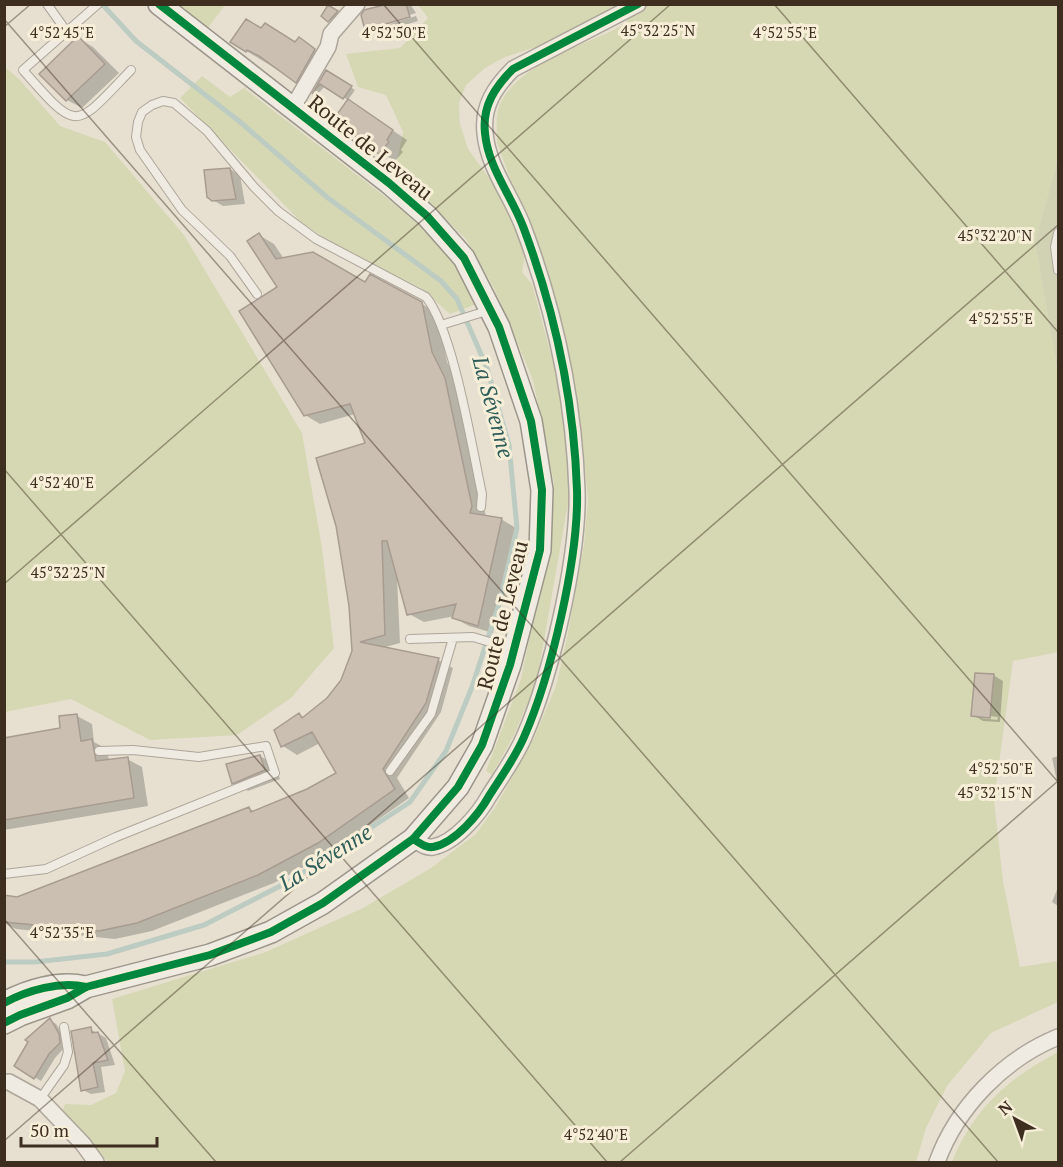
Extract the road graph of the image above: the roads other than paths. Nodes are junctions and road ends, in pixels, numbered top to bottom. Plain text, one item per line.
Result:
1 (47, 4) edge
2 (98, 4) edge
3 (159, 4) edge
4 (357, 4) edge
5 (638, 4) edge
6 (67, 32) junction
7 (131, 70) dead end
8 (293, 107) junction
9 (1059, 233) edge
10 (1059, 270) edge
11 (257, 294) dead end
12 (486, 311) junction
13 (441, 325) junction
14 (481, 507) dead end
15 (453, 638) junction
16 (410, 639) dead end
17 (505, 647) junction
18 (99, 751) dead end
19 (390, 771) dead end
20 (413, 839) junction
21 (4, 874) edge
22 (93, 986) junction
23 (4, 1003) edge
24 (4, 1023) edge
25 (64, 1027) dead end
26 (1059, 1036) edge
27 (9, 1082) dead end
28 (40, 1099) junction
29 (96, 1162) edge
30 (937, 1162) edge

1 - 6 lane
2 - 6 lane
3 - 8 street, Route de Leveau
4 - 8 street
5 - 20 street
6 - 7 lane
8 - 12 street, Route de Leveau
9 - 10 lane
11 - 13 lane
12 - 13 lane
12 - 17 street, Route de Leveau
13 - 14 lane
15 - 16 lane
15 - 17 lane
15 - 19 lane
17 - 20 street, Route de Leveau
18 - 21 lane
20 - 22 street, Route de Leveau
22 - 23 street
22 - 24 street
25 - 28 lane
26 - 30 street
27 - 28 street
28 - 29 street

